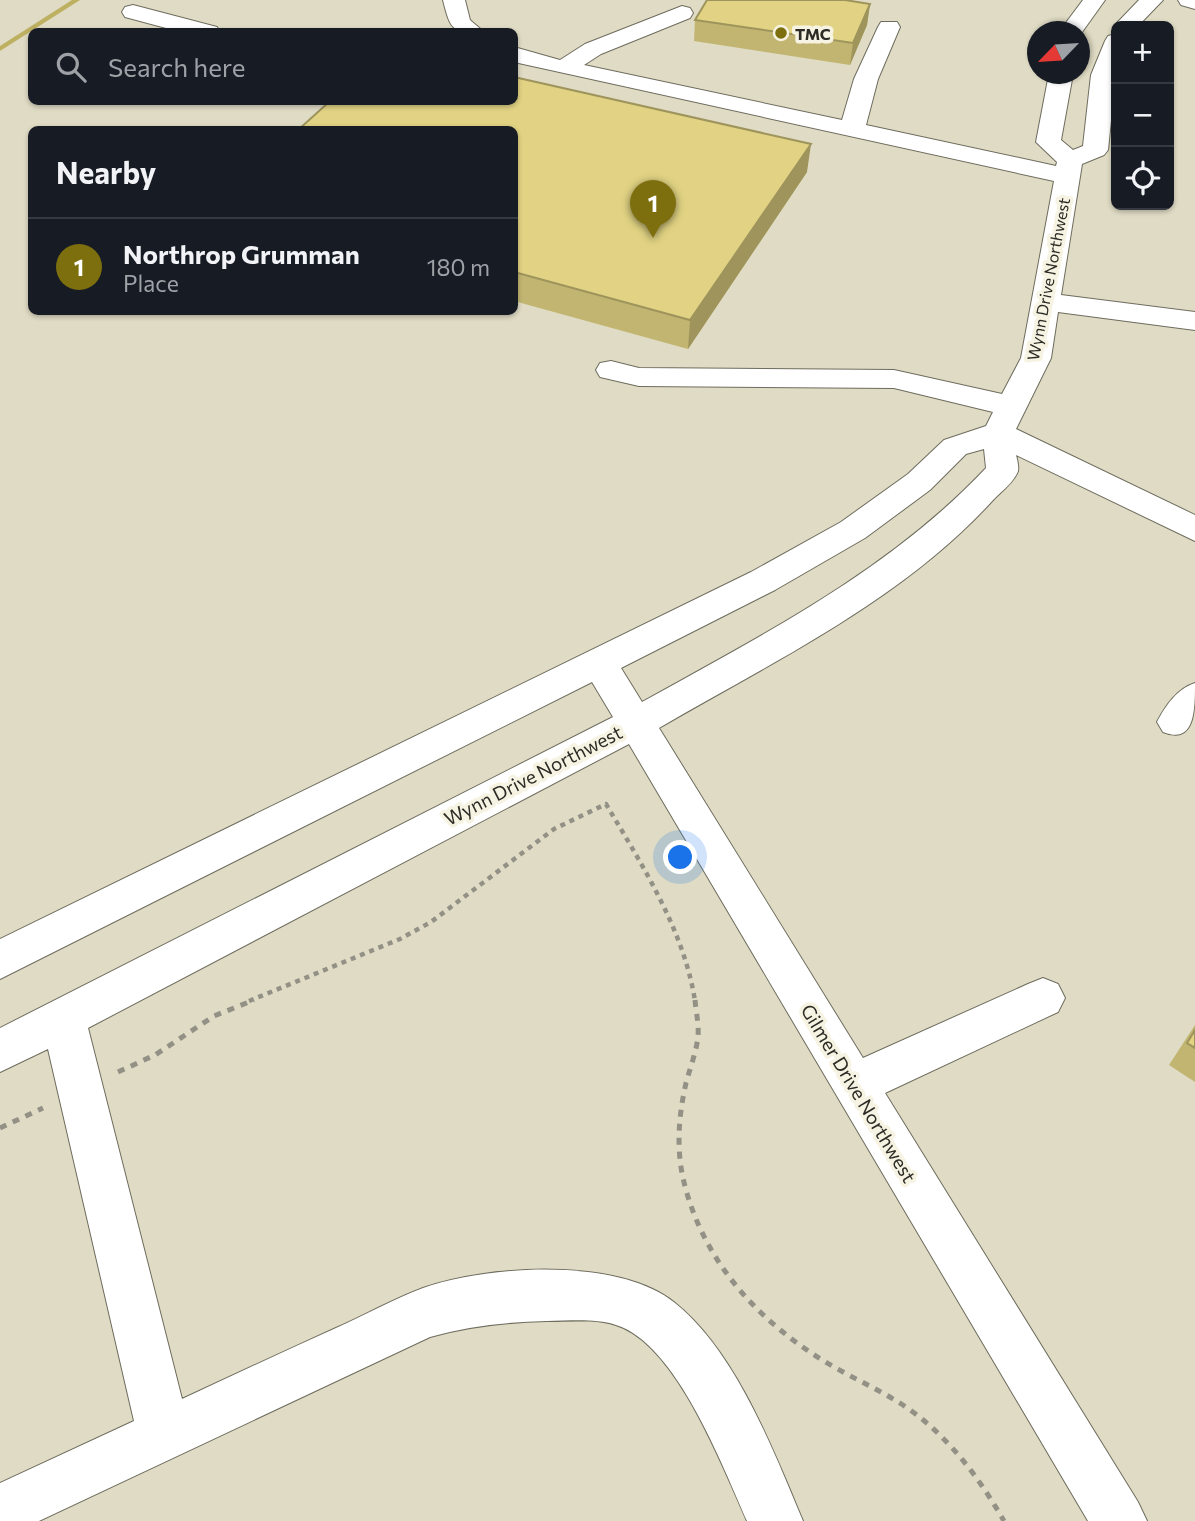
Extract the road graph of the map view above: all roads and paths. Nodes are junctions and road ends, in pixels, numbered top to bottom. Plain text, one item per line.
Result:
1 (454, 0) edge
2 (1094, 0) edge
3 (1152, 0) edge
4 (1189, 0) edge
5 (1195, 2) edge
6 (133, 12) dead end
7 (682, 13) dead end
8 (1078, 21) edge
9 (1130, 21) edge
10 (888, 27) dead end
11 (194, 28) edge
12 (467, 28) edge
13 (1111, 54) edge
14 (518, 55) edge
15 (563, 68) junction
16 (1059, 84) edge
17 (852, 130) junction
18 (1069, 168) junction
19 (1046, 302) junction
20 (1195, 321) edge
21 (611, 370) dead end
22 (1004, 420) junction
23 (1195, 529) edge
24 (600, 664) junction
25 (636, 723) junction
26 (0, 960) edge
27 (1043, 998) dead end
28 (63, 1017) junction
29 (0, 1051) edge
30 (854, 1084) junction
31 (80, 1090) junction
32 (0, 1128) edge
33 (164, 1434) junction
34 (0, 1511) edge
35 (775, 1521) edge
36 (1004, 1521) edge
37 (1119, 1521) edge

1 - 12 street
2 - 8 street
3 - 9 street
4 - 5 street
6 - 11 street
7 - 15 street
10 - 17 street
13 - 18 street
14 - 15 street
15 - 17 street
16 - 18 street
17 - 18 street
18 - 19 street, Wynn Drive Northwest
19 - 20 street
19 - 22 street, Wynn Drive Northwest
21 - 22 street
22 - 23 street
22 - 24 street
22 - 25 street, Wynn Drive Northwest
24 - 25 street, Gilmer Drive Northwest
24 - 26 street
25 - 28 street, Wynn Drive Northwest
25 - 30 street, Gilmer Drive Northwest
27 - 30 street
28 - 29 street, Wynn Drive Northwest
28 - 31 street
30 - 37 street, Gilmer Drive Northwest
31 - 32 path
31 - 33 street
31 - 36 path
33 - 34 street
33 - 35 street

